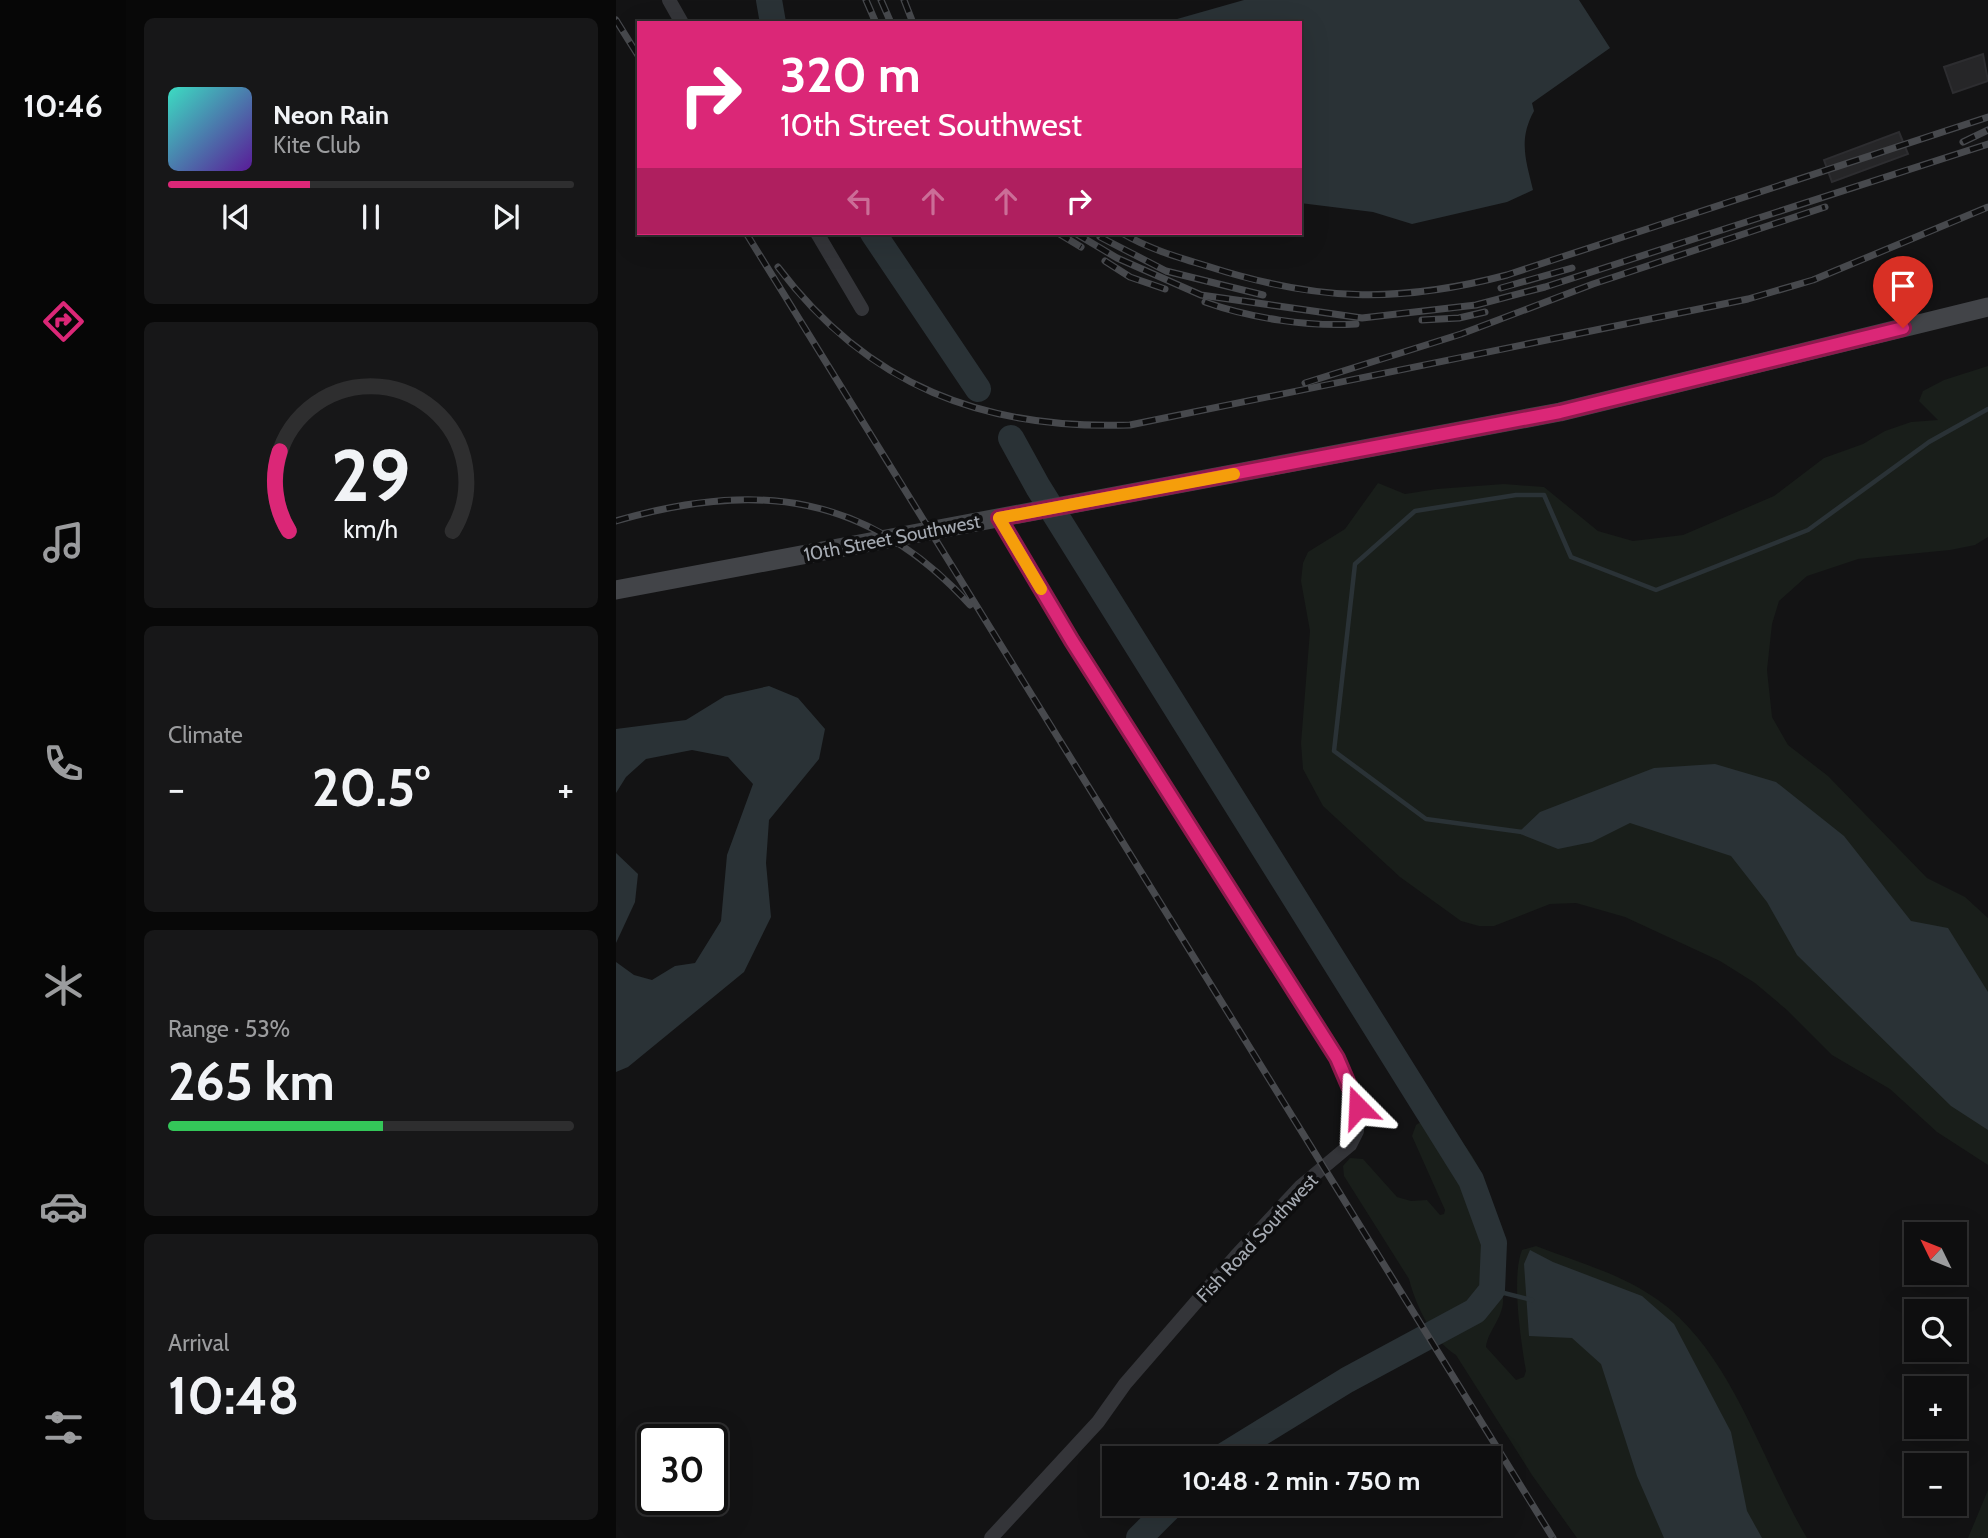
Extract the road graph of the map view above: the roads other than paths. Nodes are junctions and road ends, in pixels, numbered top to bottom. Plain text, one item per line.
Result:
1 (669, 0) edge
2 (681, 21) edge
3 (818, 235) edge
4 (1988, 307) edge
5 (862, 309) dead end
6 (999, 518) junction
7 (616, 590) edge
8 (991, 1538) edge

1 - 2 street
3 - 5 street
4 - 6 main road, 10th Street Southwest
6 - 7 main road, 10th Street Southwest
6 - 8 street, Fish Road Southwest

